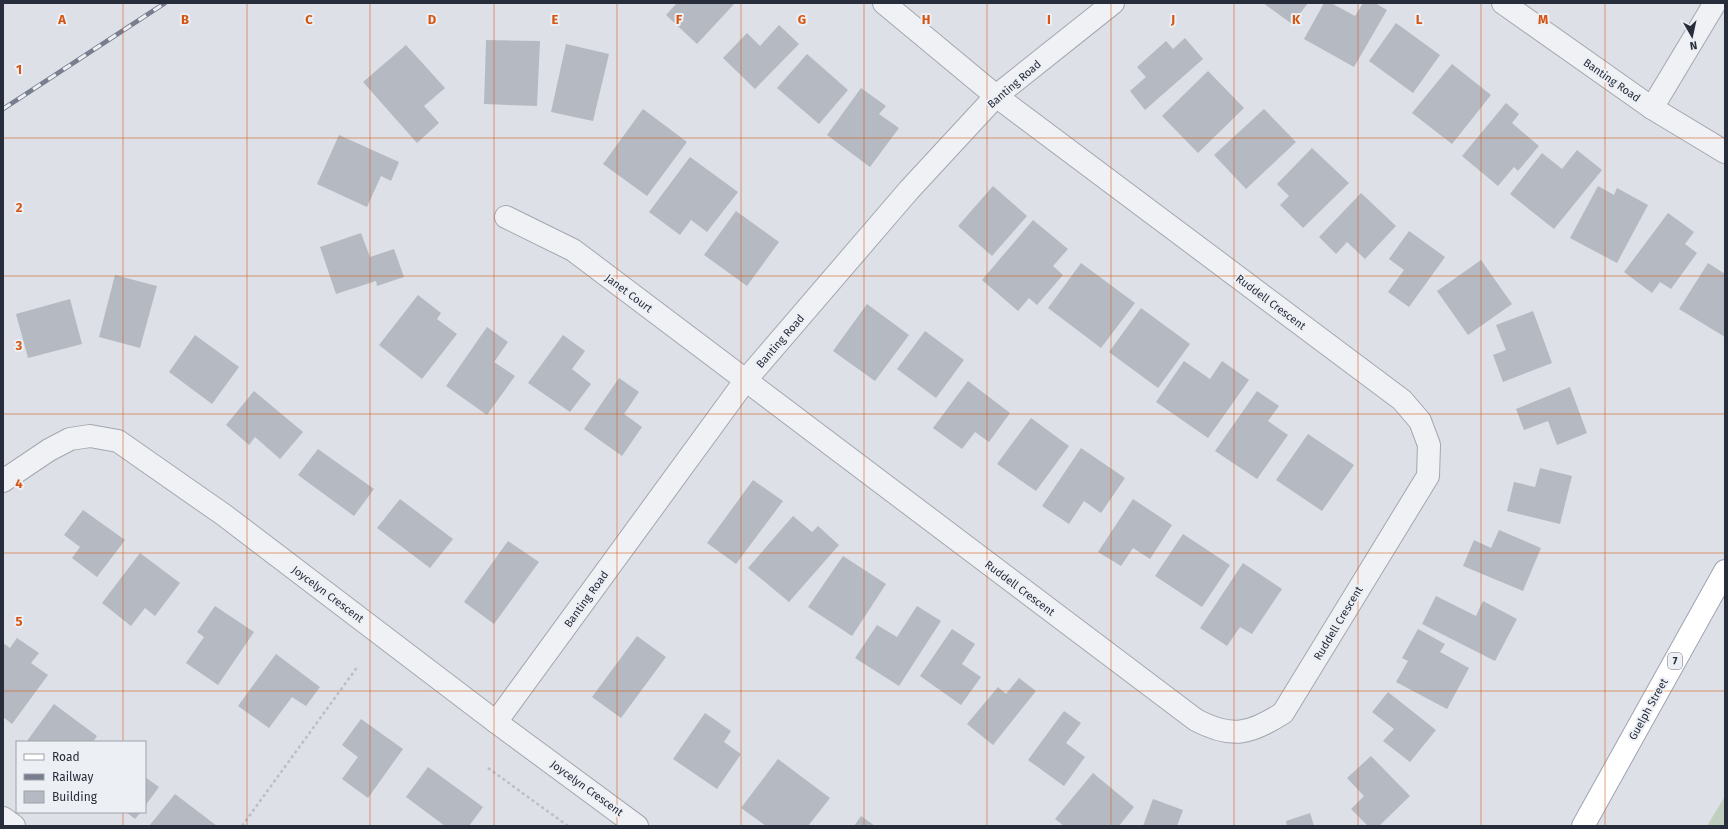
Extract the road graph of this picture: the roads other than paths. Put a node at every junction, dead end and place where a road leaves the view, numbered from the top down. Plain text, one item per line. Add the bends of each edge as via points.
1 (884, 3) edge
2 (1113, 3) edge
3 (1503, 3) edge
4 (1715, 3) edge
5 (996, 96) junction
6 (1652, 108) junction
7 (1725, 152) edge
8 (506, 217) dead end
9 (745, 381) junction
10 (3, 481) edge
11 (1725, 571) edge
12 (496, 722) junction
13 (3, 818) edge
14 (14, 826) edge
15 (637, 826) edge
16 (1583, 826) edge

1 - 5 street, Ruddell Crescent
2 - 5 street, Banting Road
3 - 6 street, Banting Road
4 - 6 street
5 - 9 street, Banting Road via 909,190
5 - 9 street, Ruddell Crescent via 1402,400 1420,421 1429,445 1428,476 1283,713 1260,728 1235,732 1214,730 1196,720
6 - 7 street, Banting Road
8 - 9 street, Janet Court via 573,250
9 - 12 street, Banting Road
10 - 12 street, Joycelyn Crescent via 70,439 90,436 118,441 224,514
11 - 16 main road, Guelph Street / 7
12 - 15 street, Joycelyn Crescent
13 - 14 street

